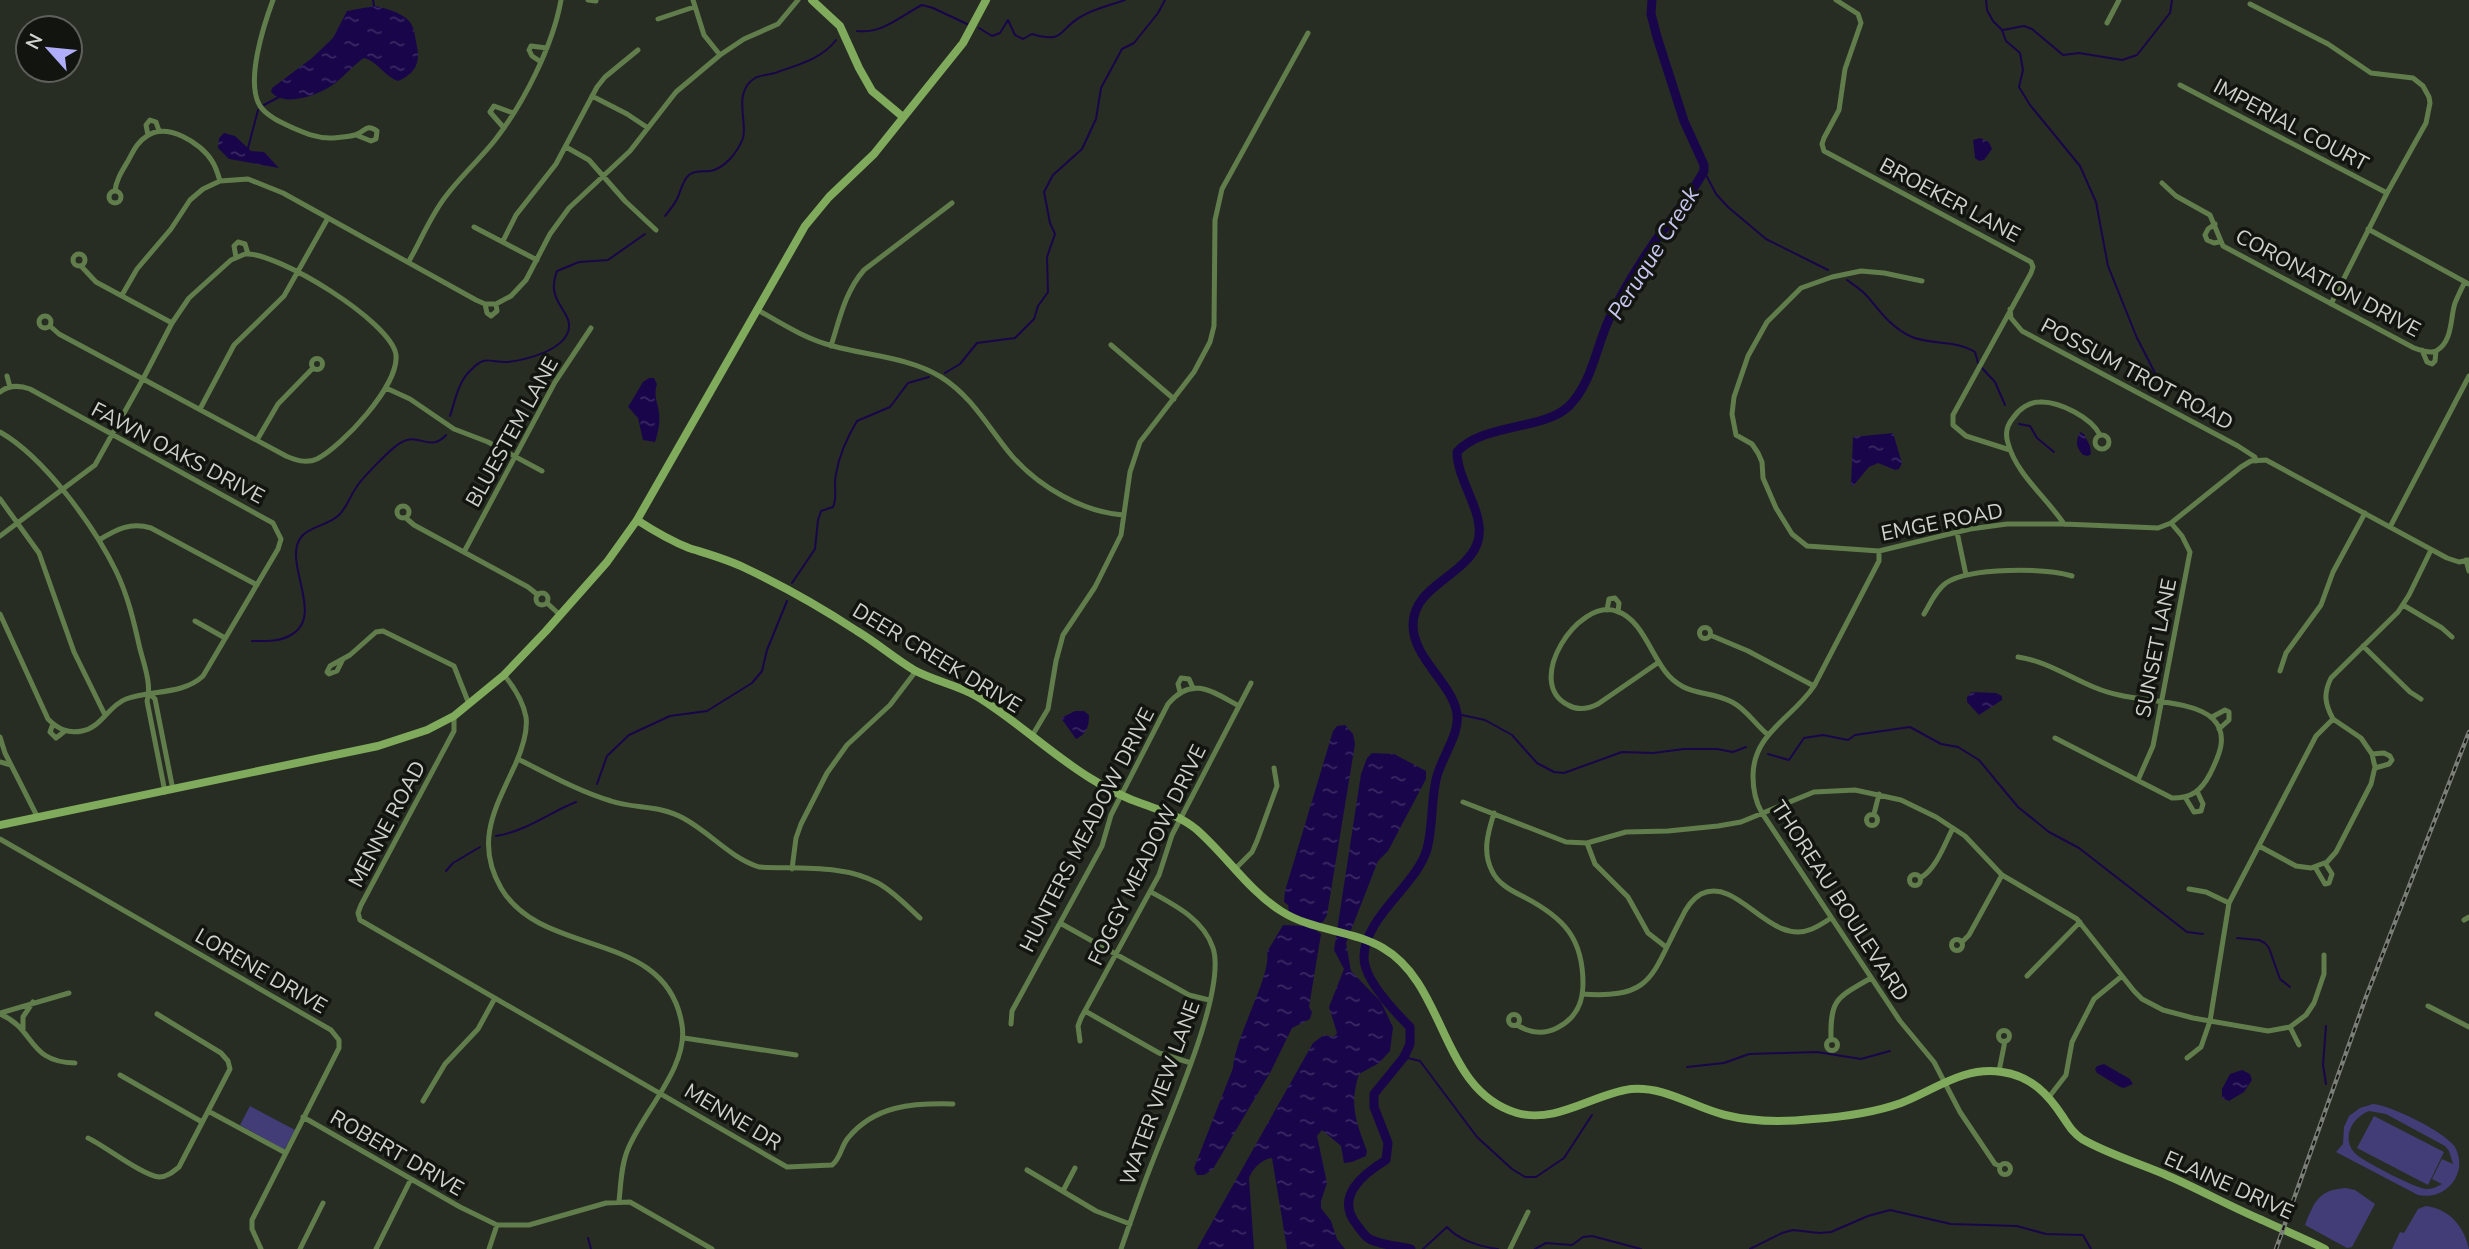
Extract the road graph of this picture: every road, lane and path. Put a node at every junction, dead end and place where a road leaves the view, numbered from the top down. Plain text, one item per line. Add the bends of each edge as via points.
1 (273, 0) edge
2 (561, 0) edge
3 (588, 0) edge
4 (798, 0) edge
5 (812, 0) edge
6 (986, 0) edge
7 (1836, 0) edge
8 (2119, 0) edge
9 (596, 1) edge
10 (693, 4) edge
11 (2250, 4) dead end
12 (658, 19) dead end
13 (2107, 23) dead end
14 (1308, 33) dead end
15 (547, 48) junction
16 (638, 50) dead end
17 (720, 55) junction
18 (541, 62) junction
19 (2180, 85) dead end
20 (592, 96) junction
21 (513, 113) junction
22 (903, 117) junction
23 (504, 128) junction
24 (648, 128) junction
25 (159, 131) junction
26 (148, 135) junction
27 (356, 135) dead end
28 (566, 147) junction
29 (603, 175) junction
30 (220, 181) junction
31 (2162, 183) dead end
32 (115, 191) dead end
33 (2387, 193) junction
34 (952, 202) dead end
35 (328, 218) junction
36 (2215, 224) junction
37 (474, 227) dead end
38 (2368, 229) junction
39 (656, 230) dead end
40 (503, 242) junction
41 (2220, 242) junction
42 (248, 254) junction
43 (236, 257) junction
44 (537, 260) junction
45 (409, 261) junction
46 (81, 266) dead end
47 (298, 273) junction
48 (1922, 281) dead end
49 (2467, 283) edge
50 (122, 295) junction
51 (485, 304) junction
52 (496, 304) junction
53 (2332, 304) junction
54 (756, 309) junction
55 (2010, 309) junction
56 (172, 323) junction
57 (50, 326) dead end
58 (591, 328) dead end
59 (1111, 345) dead end
60 (831, 346) junction
61 (2422, 350) junction
62 (2436, 351) junction
63 (313, 368) dead end
64 (7, 376) dead end
65 (2469, 376) edge
66 (143, 379) junction
67 (10, 387) junction
68 (386, 388) junction
69 (0, 393) edge
70 (1174, 398) junction
71 (200, 409) junction
72 (0, 432) edge
73 (2100, 435) dead end
74 (112, 436) junction
75 (257, 440) junction
76 (2010, 450) junction
77 (515, 457) junction
78 (2256, 461) junction
79 (542, 471) dead end
80 (61, 490) junction
81 (0, 499) edge
82 (2365, 513) junction
83 (1123, 515) junction
84 (406, 518) dead end
85 (637, 520) junction
86 (19, 522) junction
87 (2171, 523) junction
88 (2064, 524) junction
89 (2390, 527) junction
90 (1957, 532) junction
91 (0, 536) edge
92 (99, 540) junction
93 (2431, 550) junction
94 (1879, 551) junction
95 (464, 552) junction
96 (2467, 560) edge
97 (2469, 570) edge
98 (1966, 575) junction
99 (2072, 576) dead end
100 (257, 584) junction
101 (2403, 605) junction
102 (1607, 610) junction
103 (1618, 612) junction
104 (0, 614) edge
105 (1924, 614) dead end
106 (560, 615) junction
107 (195, 621) dead end
108 (1710, 635) dead end
109 (2452, 637) dead end
110 (225, 638) junction
111 (2363, 646) junction
112 (2018, 657) dead end
113 (342, 661) dead end
114 (1659, 662) junction
115 (916, 671) junction
116 (2280, 671) dead end
117 (504, 675) junction
118 (1251, 683) dead end
119 (1814, 686) junction
120 (1193, 688) junction
121 (1180, 692) junction
122 (149, 693) junction
123 (2421, 699) dead end
124 (2162, 702) junction
125 (469, 704) junction
126 (1240, 706) junction
127 (105, 715) junction
128 (454, 716) junction
129 (2212, 717) junction
130 (2333, 719) junction
131 (2219, 729) junction
132 (1767, 734) junction
133 (1032, 736) junction
134 (0, 737) edge
135 (2055, 738) dead end
136 (2372, 754) junction
137 (518, 759) junction
138 (0, 762) edge
139 (11, 765) junction
140 (1274, 768) dead end
141 (2375, 768) junction
142 (2138, 780) junction
143 (169, 791) junction
144 (2197, 791) junction
145 (1121, 794) junction
146 (1879, 794) junction
147 (2185, 797) junction
148 (1463, 802) dead end
149 (1494, 813) junction
150 (1762, 813) junction
151 (1874, 814) dead end
152 (38, 818) junction
153 (1181, 818) junction
154 (0, 825) edge
155 (1953, 828) junction
156 (0, 839) edge
157 (1587, 843) junction
158 (2259, 846) junction
159 (2325, 863) junction
160 (2315, 867) junction
161 (792, 869) junction
162 (1234, 869) junction
163 (2002, 875) junction
164 (1920, 878) dead end
165 (2189, 889) dead end
166 (1151, 892) junction
167 (1268, 902) joint
168 (2229, 904) junction
169 (920, 918) dead end
170 (1831, 918) junction
171 (2080, 922) junction
172 (1060, 923) junction
173 (1962, 942) dead end
174 (1666, 947) junction
175 (1117, 955) junction
176 (2324, 955) dead end
177 (2027, 976) dead end
178 (2122, 976) junction
179 (1871, 978) junction
180 (69, 993) dead end
181 (1583, 993) junction
182 (495, 998) junction
183 (1209, 1000) junction
184 (34, 1002) junction
185 (2428, 1006) dead end
186 (1085, 1012) junction
187 (0, 1013) edge
188 (157, 1014) dead end
189 (2210, 1021) junction
190 (1011, 1024) dead end
191 (1517, 1025) dead end
192 (2290, 1027) junction
193 (2469, 1027) edge
194 (23, 1031) junction
195 (684, 1038) junction
196 (1831, 1040) dead end
197 (1080, 1041) dead end
198 (2004, 1041) dead end
199 (2299, 1045) dead end
200 (796, 1055) dead end
201 (2187, 1058) dead end
202 (75, 1063) dead end
203 (1191, 1063) junction
204 (1999, 1071) junction
205 (120, 1075) dead end
206 (1945, 1082) junction
207 (660, 1091) junction
208 (2049, 1097) junction
209 (423, 1101) dead end
210 (953, 1104) dead end
211 (208, 1111) junction
212 (303, 1117) junction
213 (202, 1122) junction
214 (88, 1138) dead end
215 (284, 1153) junction
216 (2000, 1167) dead end
217 (1075, 1168) dead end
218 (1027, 1170) dead end
219 (411, 1179) junction
220 (1063, 1191) junction
221 (619, 1201) junction
222 (323, 1203) dead end
223 (1528, 1212) dead end
224 (1130, 1224) junction
225 (497, 1225) junction
226 (261, 1249) edge
227 (300, 1249) edge
228 (376, 1249) edge
229 (489, 1249) edge
230 (712, 1249) edge
231 (1121, 1249) edge
232 (1510, 1249) edge
233 (2325, 1249) edge

1 - 27 street via 259,41 255,91 260,105 280,122 316,137
2 - 15 street
3 - 9 street
4 - 17 street via 778,24
5 - 22 street via 840,26 872,91
6 - 22 street via 962,43
7 - 55 street, BROEKER LANE via 1858,14 1861,23 1845,69 1839,110 1822,148 2031,262 2031,273
8 - 13 street
10 - 12 street
10 - 17 street via 704,35
11 - 33 street via 2371,72 2407,76 2423,86 2430,103 2426,122
14 - 70 street via 1222,189 1215,220 1214,326 1194,372
15 - 18 street
15 - 18 street via 536,45 529,50
16 - 20 street via 605,76
17 - 24 street via 676,92
18 - 21 street
19 - 33 street, IMPERIAL COURT
20 - 24 street
20 - 28 street
21 - 23 street
21 - 23 street via 491,108 492,117
22 - 54 street via 811,218
23 - 45 street via 444,198
24 - 29 street
25 - 26 street
25 - 26 street via 150,120
25 - 30 street via 201,148 212,160
26 - 32 street via 134,149
28 - 29 street via 589,160
28 - 40 street via 516,215
29 - 39 street
29 - 44 street via 569,208
30 - 35 street via 257,181
30 - 50 street via 190,200 172,229 136,269
31 - 36 street, CORONATION DRIVE via 2206,211
33 - 38 street
34 - 60 street via 855,280
35 - 45 street
35 - 47 street
36 - 41 street, CORONATION DRIVE
36 - 41 street, CORONATION DRIVE via 2205,235 2207,240
37 - 40 street
38 - 49 street
38 - 53 street
40 - 44 street
41 - 53 street, CORONATION DRIVE
42 - 43 street
42 - 43 street via 245,244 238,242
42 - 47 street via 263,255
43 - 56 street via 189,298
44 - 52 street via 511,296
45 - 51 street
46 - 50 street via 96,282
47 - 68 street via 348,302 390,342 396,357
47 - 71 street via 275,306 234,345
48 - 94 street, EMGE ROAD via 1861,271 1801,288 1762,331 1734,397 1736,435 1758,453 1767,490 1792,534 1807,545
49 - 62 street, CORONATION DRIVE via 2454,306 2445,342
50 - 56 street
51 - 52 street
51 - 52 street via 491,316 497,312
53 - 61 street, CORONATION DRIVE
54 - 60 street
54 - 85 street
55 - 76 street, BROEKER LANE via 1952,415 1953,425 1966,436
55 - 78 street, POSSUM TROT ROAD via 2022,331 2238,446
56 - 66 street
57 - 66 street
58 - 77 street, BLUESTEM LANE via 555,382
59 - 70 street
60 - 83 street via 899,359 940,377 961,391 1027,471 1088,508
61 - 62 street, CORONATION DRIVE
61 - 62 street, CORONATION DRIVE via 2432,364
63 - 75 street via 278,404
64 - 67 street
65 - 89 street
66 - 71 street
66 - 74 street
67 - 69 street
67 - 74 street, FAWN OAKS DRIVE via 30,389
68 - 75 street via 366,415 316,459 296,461
68 - 77 street via 454,429
70 - 83 street via 1137,450
71 - 75 street
72 - 80 street via 31,454
73 - 76 street via 2094,425 2061,407 2033,403 2018,411 2008,426
74 - 80 street via 96,465
74 - 100 street, FAWN OAKS DRIVE via 273,523 281,539
76 - 88 street
77 - 79 street
77 - 95 street, BLUESTEM LANE
78 - 82 street via 2266,460
78 - 87 street via 2241,467
80 - 86 street
80 - 92 street
81 - 86 street
82 - 89 street
82 - 116 street via 2321,605 2286,653
83 - 133 street via 1121,535 1111,556 1063,635 1048,709
84 - 95 street
85 - 106 street
85 - 115 street, DEER CREEK DRIVE via 678,543 746,568 856,629
86 - 91 street
86 - 127 street via 39,553 74,652
87 - 88 street, EMGE ROAD via 2158,528
87 - 124 street, SUNSET LANE via 2190,552
88 - 90 street, EMGE ROAD via 2007,524
89 - 93 street
90 - 94 street, EMGE ROAD
90 - 98 street
92 - 100 street via 138,524
92 - 122 street via 117,572 132,615
93 - 96 street via 2459,562
93 - 101 street
94 - 119 street, THOREAU BOULEVARD via 1879,561
95 - 106 street via 538,595 547,595 547,603
96 - 97 street
98 - 99 street via 2051,571
98 - 105 street via 1939,589
100 - 110 street, FAWN OAKS DRIVE
101 - 109 street
101 - 111 street
102 - 103 street
102 - 103 street via 1609,599 1615,598
102 - 114 street via 1580,622 1561,647 1550,669 1552,689 1560,700 1577,709 1592,707
103 - 114 street via 1632,621
104 - 127 street via 41,708 55,727 84,731
106 - 117 street
107 - 110 street
108 - 119 street
110 - 122 street, FAWN OAKS DRIVE via 203,676 192,685
111 - 123 street
111 - 130 street via 2330,678 2325,703
112 - 124 street via 2098,690
113 - 125 street via 383,631 454,666
114 - 132 street via 1678,684 1729,701
115 - 133 street, DEER CREEK DRIVE via 978,698
115 - 161 street via 827,773 801,824
117 - 125 street
117 - 137 street via 526,718
118 - 126 street, FOGGY MEADOW DRIVE
119 - 132 street, THOREAU BOULEVARD
120 - 121 street, HUNTERS MEADOW DRIVE
120 - 121 street, HUNTERS MEADOW DRIVE via 1189,678 1181,678
120 - 126 street via 1204,688
121 - 145 street, HUNTERS MEADOW DRIVE via 1168,704
122 - 127 street via 117,703
122 - 143 street via 155,699
124 - 129 street
124 - 142 street, SUNSET LANE via 2153,746
125 - 128 street
126 - 153 street, FOGGY MEADOW DRIVE
128 - 143 street via 378,746
128 - 182 street, MENNE ROAD via 454,731 358,913 360,920
129 - 131 street
129 - 131 street via 2229,712 2229,720
130 - 136 street via 2361,738
130 - 158 street via 2316,736
131 - 144 street via 2220,750
132 - 150 street, THOREAU BOULEVARD via 1753,773 1755,800
133 - 145 street, DEER CREEK DRIVE
134 - 139 street
135 - 142 street
136 - 141 street
136 - 141 street via 2385,753 2392,760
137 - 161 street via 601,798 666,810 749,864
137 - 195 street via 489,828 491,866 503,891 528,916 652,970 671,989
138 - 139 street
139 - 152 street
140 - 162 street via 1277,786 1257,841
141 - 159 street via 2336,852
142 - 147 street via 2172,798
143 - 152 street
144 - 147 street
144 - 147 street via 2203,807 2198,812
145 - 153 street, DEER CREEK DRIVE
145 - 172 street, HUNTERS MEADOW DRIVE via 1102,846
146 - 150 street via 1825,790
146 - 151 street
146 - 155 street via 1919,808
148 - 149 street
149 - 157 street via 1566,842
149 - 181 street via 1486,845 1491,870 1506,887 1570,931 1580,955
150 - 157 street via 1718,826 1626,832
150 - 170 street, THOREAU BOULEVARD
152 - 154 street
153 - 162 street, DEER CREEK DRIVE
153 - 166 street, FOGGY MEADOW DRIVE
155 - 163 street
155 - 164 street
156 - 212 street, LORENE DRIVE via 337,1035 339,1048
157 - 174 street via 1595,864 1628,897 1648,933
158 - 160 street via 2296,866
158 - 168 street
159 - 160 street
159 - 160 street via 2332,874 2329,883 2325,884
161 - 169 street via 866,877
162 - 167 street, DEER CREEK DRIVE
163 - 171 street
163 - 173 street
165 - 168 street
166 - 175 street, FOGGY MEADOW DRIVE
166 - 183 street, WATER VIEW LANE via 1186,913 1207,935 1216,965
167 - 206 street, ELAINE DRIVE via 1289,916 1390,952 1407,967 1478,1087 1498,1104 1526,1115 1562,1111 1636,1088 1657,1090 1737,1118 1816,1119 1890,1107
168 - 189 street
170 - 174 street via 1812,929 1790,931 1734,898 1707,893 1683,914
170 - 179 street, THOREAU BOULEVARD
171 - 177 street
171 - 178 street
172 - 175 street
172 - 190 street, HUNTERS MEADOW DRIVE via 1012,1011
174 - 181 street via 1652,974 1635,990 1613,995
175 - 183 street via 1189,995
175 - 186 street, FOGGY MEADOW DRIVE
176 - 192 street via 2324,974 2314,1003
178 - 189 street via 2142,999 2156,1007
178 - 208 street via 2094,999 2073,1042 2066,1075
179 - 196 street via 1836,1002 1830,1015
179 - 206 street, THOREAU BOULEVARD
180 - 184 street
181 - 191 street via 1572,1018 1552,1031 1539,1033
182 - 207 street, MENNE DR
182 - 209 street
183 - 203 street, WATER VIEW LANE
184 - 187 street
184 - 194 street via 23,1017
185 - 193 street
186 - 197 street, FOGGY MEADOW DRIVE via 1078,1026
186 - 203 street via 1157,1052
187 - 194 street
188 - 211 street via 228,1061 230,1069
189 - 192 street via 2268,1031
189 - 201 street via 2201,1047
192 - 199 street
194 - 202 street via 45,1057
195 - 200 street
195 - 207 street
198 - 204 street
203 - 224 street, WATER VIEW LANE
204 - 206 street, ELAINE DRIVE via 1978,1071
204 - 208 street, ELAINE DRIVE via 2036,1084
205 - 213 street
206 - 216 street, THOREAU BOULEVARD via 1960,1112
207 - 210 street, MENNE DR via 794,1168 832,1165 846,1141 874,1114 929,1103
207 - 221 street via 626,1151
208 - 233 street, ELAINE DRIVE via 2073,1133
211 - 213 street
211 - 215 street
212 - 215 street, LORENE DRIVE
212 - 219 street, ROBERT DRIVE
213 - 214 street via 179,1167 166,1176 146,1172
215 - 226 street, LORENE DRIVE via 253,1220
217 - 220 street
218 - 220 street
219 - 225 street, ROBERT DRIVE
219 - 228 street
220 - 224 street
221 - 225 street via 529,1225
221 - 230 street via 642,1207
222 - 227 street
223 - 232 street
224 - 231 street, WATER VIEW LANE
225 - 229 street

